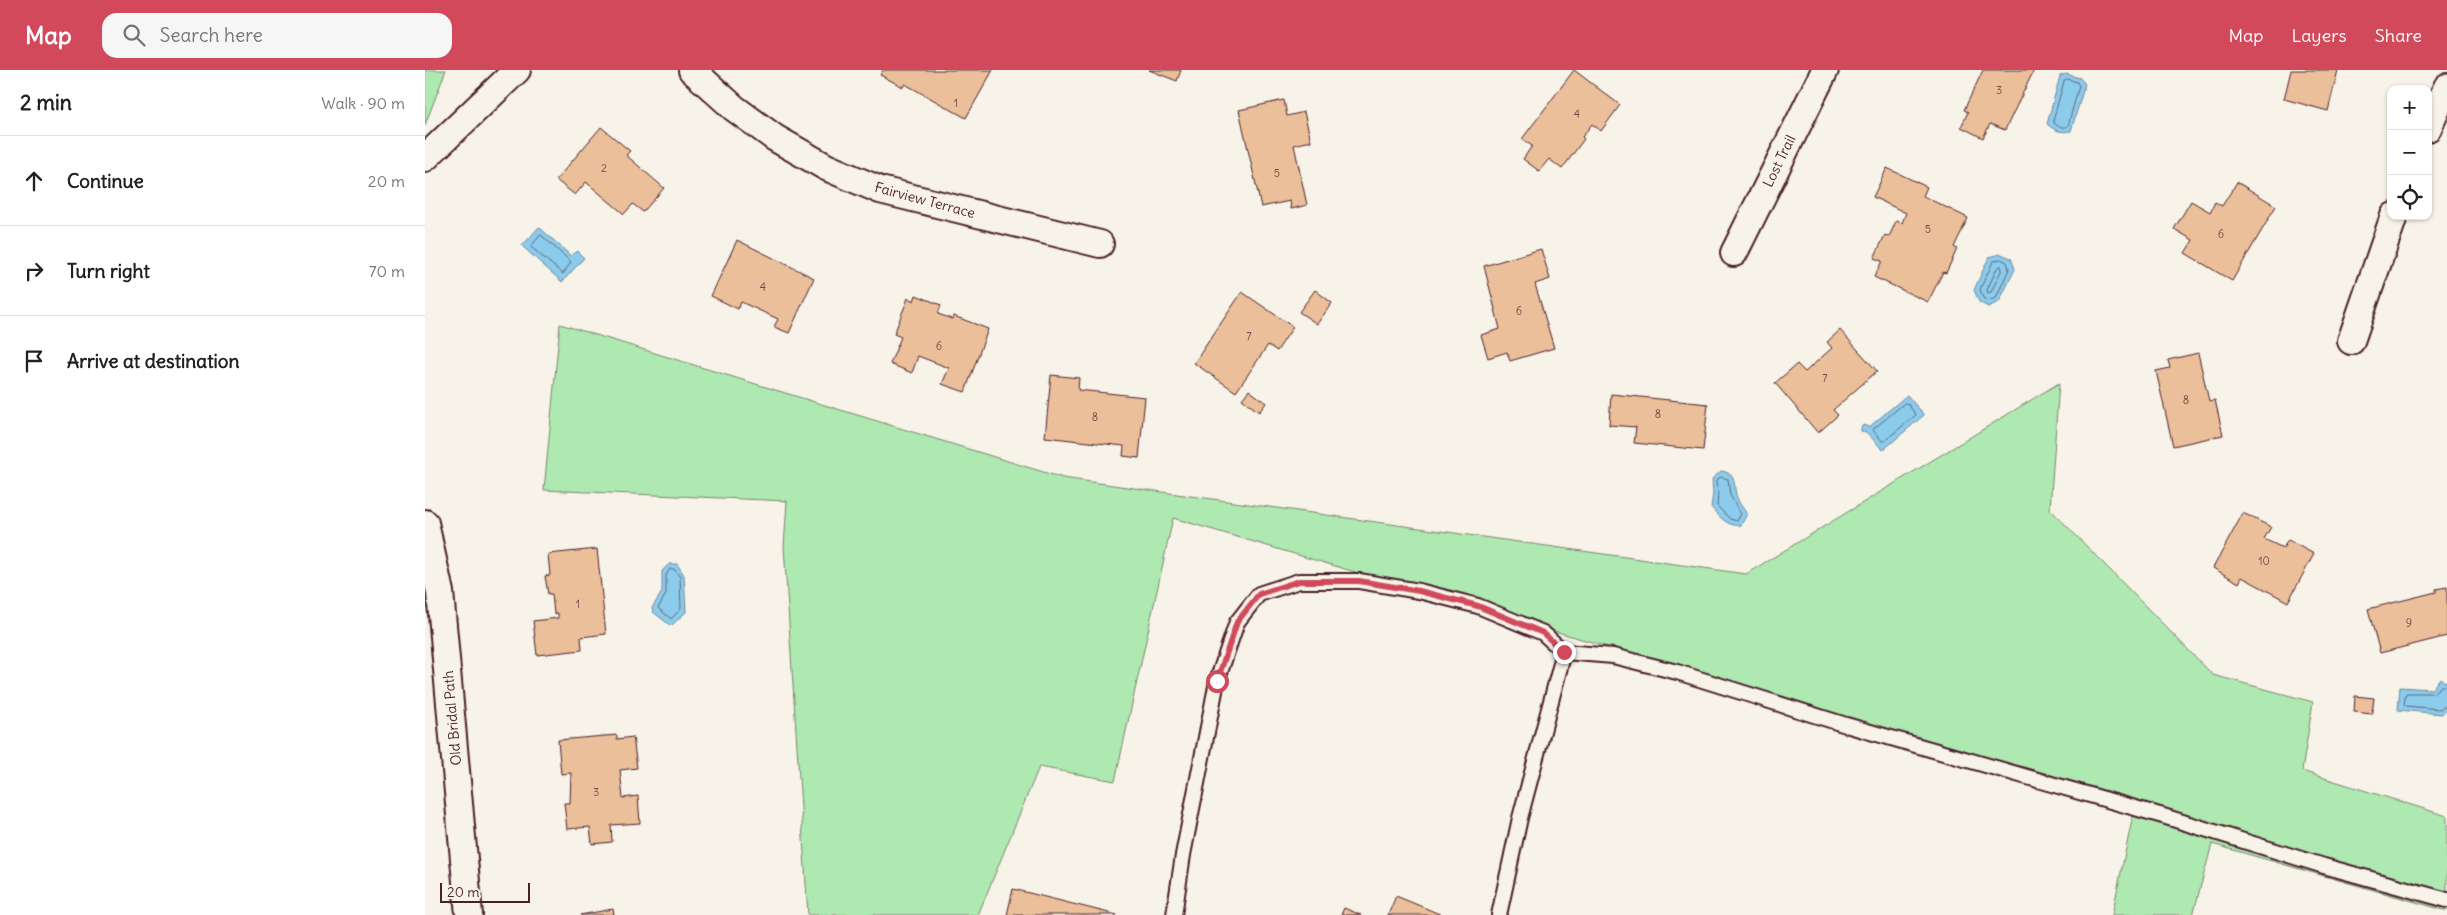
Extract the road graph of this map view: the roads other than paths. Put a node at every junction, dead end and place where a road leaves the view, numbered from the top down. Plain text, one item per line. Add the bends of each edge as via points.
1 (517, 70) edge
2 (692, 70) edge
3 (1825, 70) edge
4 (2447, 86) edge
5 (2432, 119) edge
6 (425, 158) edge
7 (2393, 220) edge
8 (1099, 244) dead end
9 (1734, 253) dead end
10 (2351, 341) dead end
11 (425, 523) edge
12 (1564, 652) junction
13 (2447, 900) edge
14 (469, 915) edge
15 (1175, 915) edge
16 (1499, 915) edge

1 - 6 street
2 - 8 street, Fairview Terrace via 734,108 775,138 826,167 880,190
3 - 9 street, Lost Trail
4 - 5 street
7 - 10 street
11 - 14 street, Old Bridal Path via 440,592
12 - 13 lane via 1613,656 1677,672 1884,737
12 - 15 lane via 1543,633 1486,609 1419,591 1359,581 1299,581 1259,594 1237,622 1217,681 1183,855
12 - 16 lane via 1520,818

